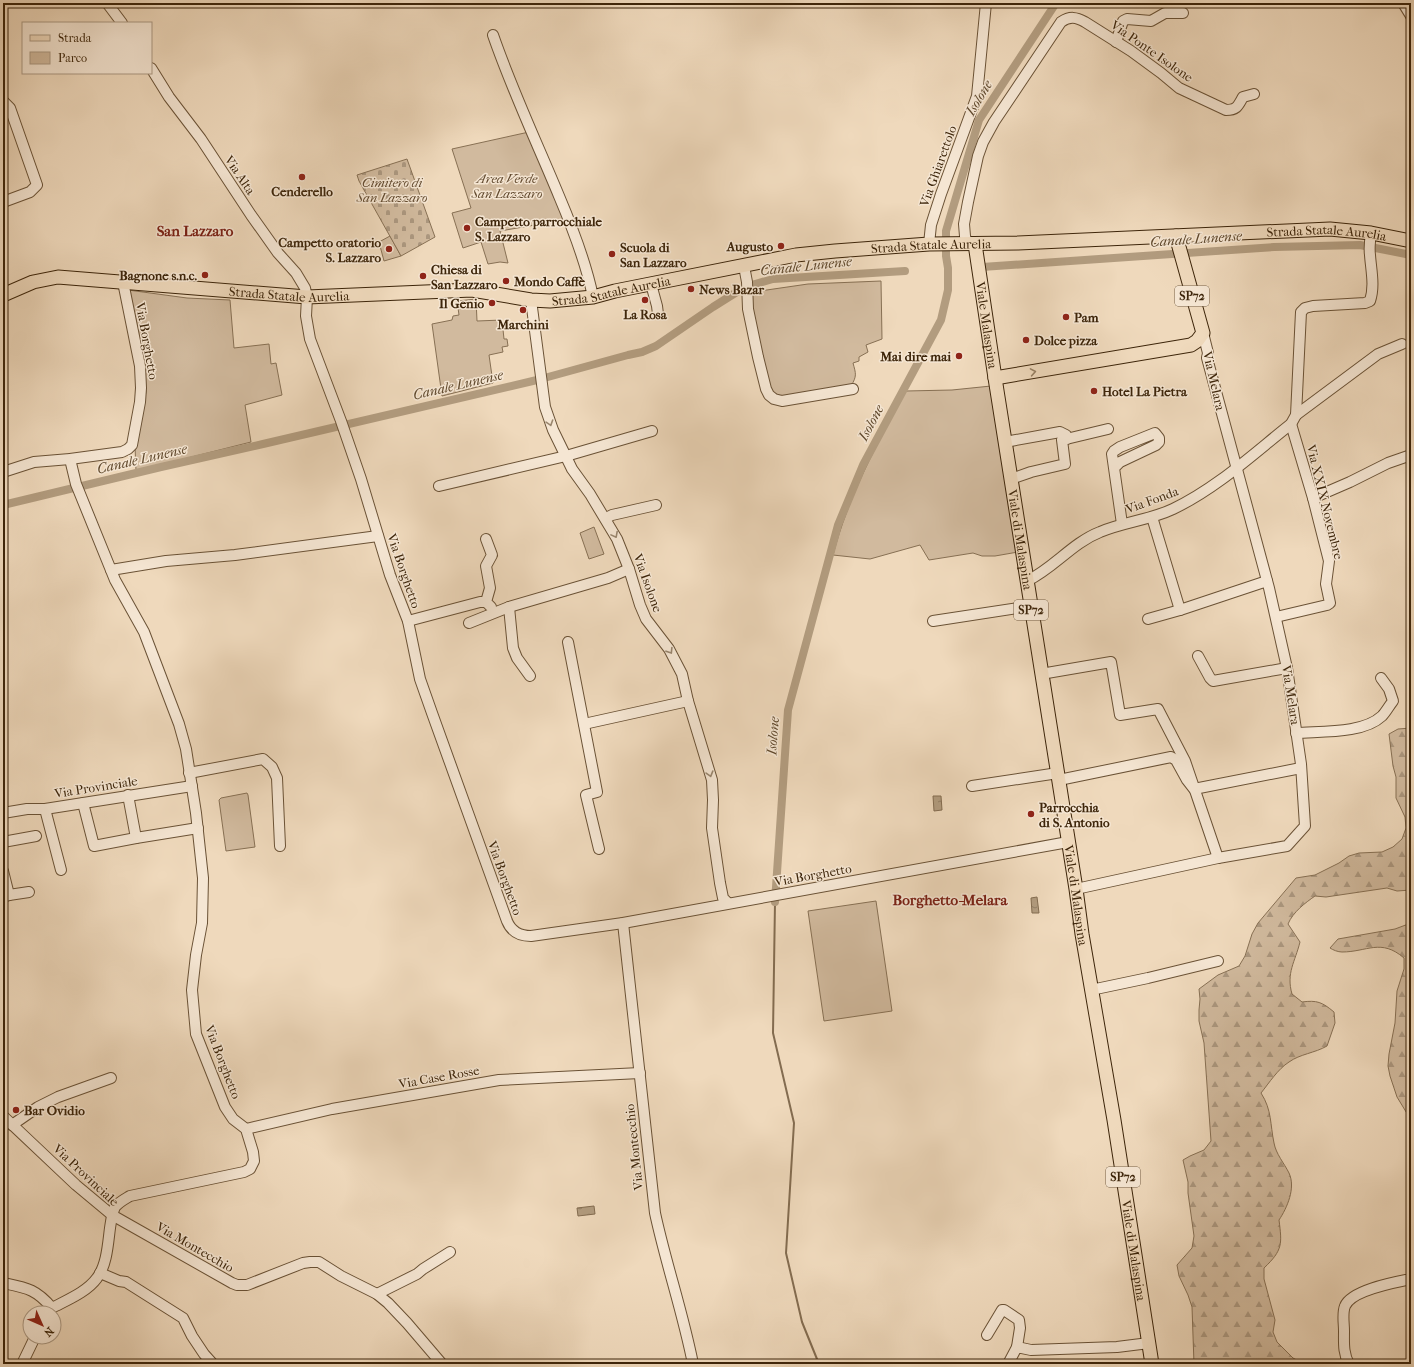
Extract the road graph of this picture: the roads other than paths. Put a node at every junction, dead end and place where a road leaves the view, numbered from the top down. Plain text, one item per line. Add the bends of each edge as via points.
1 (108, 3) edge
2 (986, 3) edge
3 (1402, 3) edge
4 (1183, 13) dead end
5 (1411, 16) edge
6 (121, 22) edge
7 (493, 35) dead end
8 (1116, 42) junction
9 (152, 70) edge
10 (1254, 94) dead end
11 (3, 101) edge
12 (3, 202) edge
13 (1370, 237) junction
14 (1411, 241) edge
15 (968, 244) junction
16 (932, 245) junction
17 (1179, 247) junction
18 (744, 266) junction
19 (123, 282) junction
20 (651, 284) junction
21 (3, 295) edge
22 (307, 297) junction
23 (593, 298) junction
24 (531, 300) junction
25 (658, 314) dead end
26 (1203, 333) junction
27 (1402, 344) dead end
28 (1191, 345) junction
29 (1207, 358) junction
30 (995, 378) junction
31 (853, 389) dead end
32 (1294, 419) junction
33 (1108, 429) dead end
34 (652, 431) dead end
35 (1067, 439) junction
36 (1005, 442) junction
37 (1411, 455) edge
38 (566, 456) junction
39 (70, 459) junction
40 (1114, 468) junction
41 (1236, 468) junction
42 (3, 472) edge
43 (1011, 479) junction
44 (439, 486) dead end
45 (1313, 498) junction
46 (656, 505) dead end
47 (1152, 517) junction
48 (606, 518) junction
49 (1122, 524) junction
50 (378, 536) junction
51 (486, 539) dead end
52 (629, 569) junction
53 (110, 570) junction
54 (1027, 581) junction
55 (1268, 581) junction
56 (486, 602) junction
57 (1031, 606) junction
58 (509, 607) junction
59 (1180, 610) junction
60 (494, 612) junction
61 (1276, 617) junction
62 (1148, 619) dead end
63 (408, 621) junction
64 (934, 621) dead end
65 (469, 623) dead end
66 (568, 642) dead end
67 (1198, 656) dead end
68 (1287, 668) junction
69 (1041, 674) junction
70 (530, 676) dead end
71 (1381, 678) dead end
72 (688, 700) junction
73 (584, 724) junction
74 (1296, 733) junction
75 (1301, 768) junction
76 (189, 773) junction
77 (1058, 776) junction
78 (192, 786) junction
79 (972, 786) dead end
80 (1194, 789) junction
81 (128, 795) junction
82 (83, 803) junction
83 (45, 809) junction
84 (3, 813) edge
85 (198, 828) junction
86 (36, 836) dead end
87 (136, 838) junction
88 (3, 842) edge
89 (1068, 842) junction
90 (280, 846) dead end
91 (599, 849) dead end
92 (1218, 858) junction
93 (61, 870) dead end
94 (3, 871) edge
95 (1076, 889) junction
96 (29, 892) dead end
97 (6, 896) edge
98 (728, 903) junction
99 (623, 923) junction
100 (1218, 961) dead end
101 (1092, 990) junction
102 (640, 1073) junction
103 (111, 1078) dead end
104 (3, 1116) edge
105 (12, 1124) junction
106 (246, 1129) junction
107 (112, 1215) junction
108 (450, 1252) dead end
109 (100, 1273) junction
110 (1411, 1280) edge
111 (3, 1283) edge
112 (377, 1294) junction
113 (46, 1305) edge
114 (59, 1305) edge
115 (987, 1335) dead end
116 (1149, 1344) junction
117 (31, 1345) edge
118 (1017, 1347) junction
119 (22, 1364) edge
120 (213, 1364) edge
121 (442, 1364) edge
122 (693, 1364) edge
123 (1008, 1364) edge
124 (1152, 1364) edge
125 (1349, 1364) edge

1 - 6 street
2 - 16 street, Via Ghiarettolo via 977,96 931,225
3 - 5 street
4 - 8 street via 1165,13 1150,21 1127,19 1123,21
7 - 23 street via 568,219 589,275
8 - 10 street, Via Ponte Isolone via 1179,88 1226,110 1233,110 1243,97
8 - 15 street, Via Ponte Isolone via 1078,18 1067,18 1061,22 983,142 966,209 964,236
9 - 22 street, Via Alta via 278,253 296,274 305,288
11 - 12 street via 10,108 37,185 30,192
13 - 14 main road, Strada Statale Aurelia
13 - 17 main road, Strada Statale Aurelia via 1330,229
13 - 32 street via 1370,301 1365,304 1313,306 1301,312
15 - 16 main road, Strada Statale Aurelia
15 - 17 main road, Strada Statale Aurelia
15 - 30 main road, Viale Malaspina / SP72 via 978,268
16 - 18 main road, Strada Statale Aurelia via 796,255
17 - 26 main road, Via Melara / SP72
18 - 20 main road, Strada Statale Aurelia
18 - 31 street via 748,287 748,309 769,395 782,401
19 - 21 main road, Strada Statale Aurelia via 58,277 33,282
19 - 22 main road, Strada Statale Aurelia
19 - 39 street, Via Borghetto via 140,366 141,388 134,442 122,452
20 - 23 main road, Strada Statale Aurelia
20 - 25 street
22 - 24 main road, Strada Statale Aurelia via 472,290
22 - 50 street, Via Borghetto via 306,316 310,339 342,424
23 - 24 main road, Strada Statale Aurelia via 568,301
24 -> 38 street, Via Isolone via 545,407
26 - 28 main road, Via Melara
26 - 29 street, Via Melara
27 - 32 street, Via Fonda via 1378,354
28 - 29 street via 1201,349
30 -> 28 main road, Via Melara
29 - 41 street, Via Melara
30 - 36 main road, Viale di Malaspina / SP72
32 - 41 street, Via Fonda
32 - 45 street, Via XXIX Novembre
33 - 35 street
34 - 38 street
35 - 36 street via 1066,435 1060,432
35 - 43 street via 1062,440 1065,464
36 - 43 main road, Viale di Malaspina / SP72
37 - 45 street
38 - 44 street
38 - 48 street, Via Isolone via 572,469
39 - 42 street via 34,462
39 - 53 street, Via Borghetto via 77,487
40 - 40 street via 1120,462 1156,445 1159,442 1157,434 1154,433 1114,451
40 - 49 street
41 - 47 street, Via Fonda via 1190,500
41 - 55 street, Via Melara
43 - 54 main road, Viale di Malaspina / SP72
45 - 61 street, Via XXIX Novembre via 1328,561 1326,584 1330,602 1328,605
46 - 48 street
47 - 49 street, Via Fonda
47 - 59 street
48 -> 52 street, Via Isolone
49 - 54 street, Via Fonda via 1088,538 1039,575
50 - 53 street
50 - 63 street, Via Borghetto
51 - 56 street via 492,555 486,566 490,588
52 - 58 street via 608,578
52 -> 72 street, Via Isolone via 646,619 675,658
53 - 76 street, Via Borghetto via 144,632 179,724
54 - 57 main road, Viale di Malaspina / SP72
55 - 59 street
55 - 61 street, Via Melara
56 - 60 street
56 - 63 street
57 - 64 street
57 - 69 main road, Viale di Malaspina / SP72
58 - 60 street
58 - 70 street via 513,648
59 - 62 street
60 - 65 street
61 - 68 street, Via Melara
63 - 99 street, Via Borghetto via 420,679 511,928 521,935 531,936
66 - 73 street
67 - 68 street via 1213,681
68 - 74 street, Via Melara
69 - 77 main road, Viale di Malaspina / SP72
69 - 80 street via 1111,662 1120,715 1158,709 1185,761
71 - 74 street via 1389,689 1393,701 1382,716 1364,727
72 - 73 street
72 -> 98 street, Via Isolone via 712,780 712,828 720,883
73 - 91 street via 597,792 586,795
74 - 75 street, Via Melara
75 - 80 street
75 - 92 street, Via Melara via 1305,826 1287,846
76 - 78 street, Via Borghetto
76 - 90 street via 263,759 272,767 276,778
77 - 79 street
77 - 80 street via 1170,757 1176,760 1186,780
77 - 89 main road, Viale di Malaspina / SP72
78 - 81 street, Via Provinciale
78 - 85 street, Via Borghetto
80 - 92 street
81 - 82 street, Via Provinciale
81 - 87 street
82 - 83 street, Via Provinciale
82 - 87 street via 94,846
83 - 84 street, Via Provinciale
83 - 93 street
85 - 87 street
85 - 106 street, Via Borghetto via 203,878 202,923 192,990 196,1034 225,1107 233,1119
86 - 88 street
89 - 95 main road, Viale di Malaspina / SP72
89 - 98 street, Via Borghetto
92 - 95 street, Via Melara
94 - 97 street
95 - 101 main road, Viale di Malaspina / SP72
96 - 97 street
98 - 99 street, Via Borghetto
99 - 102 street, Via Montecchio
100 - 101 street
101 - 116 main road, Viale di Malaspina / SP72
102 - 106 street, Via Case Rosse via 499,1080 332,1109
102 - 122 street, Via Montecchio via 655,1214
103 - 105 street via 58,1097
104 - 105 street, Via Provinciale
105 - 107 street, Via Provinciale via 76,1185
106 - 107 street via 254,1158 253,1165 247,1171 130,1196 116,1207
107 - 109 street, Via Provinciale
107 - 112 street, Via Montecchio via 237,1285 252,1284 303,1263 319,1262
108 - 112 street via 422,1268 417,1274
109 - 114 street, Via Provinciale via 89,1287
109 - 120 street via 126,1282 183,1318 192,1336
110 - 125 street via 1369,1290 1347,1302 1344,1311 1344,1355
111 - 113 street via 33,1291 42,1296
112 - 121 street, Via Montecchio via 407,1323
115 - 118 street via 1004,1310 1019,1320
116 - 118 street via 1030,1350
116 - 124 main road, Viale di Malaspina / SP72
117 - 119 street
118 - 123 street

